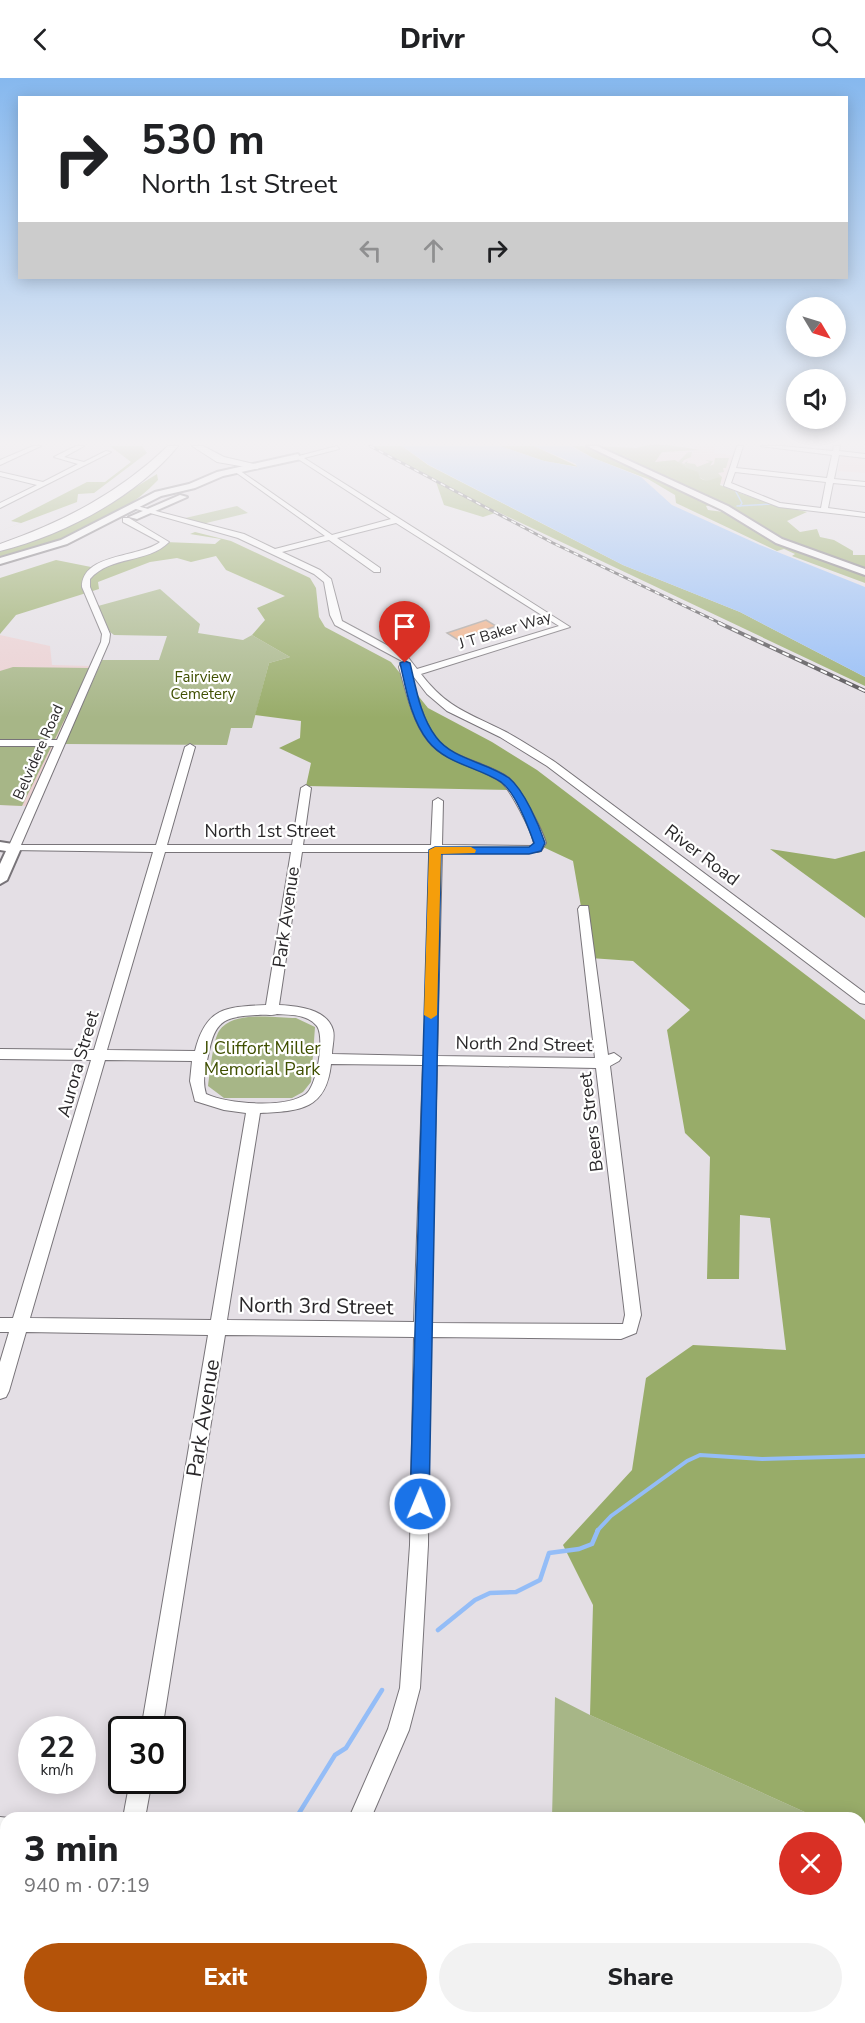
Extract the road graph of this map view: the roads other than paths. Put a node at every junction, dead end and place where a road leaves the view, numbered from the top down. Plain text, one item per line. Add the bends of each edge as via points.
1 (30, 537) edge
2 (78, 537) edge
3 (80, 537) edge
4 (153, 537) edge
5 (243, 537) edge
6 (331, 537) joint
7 (424, 537) edge
8 (772, 537) edge
9 (0, 548) edge
10 (273, 552) junction
11 (0, 561) edge
12 (377, 570) dead end
13 (0, 571) edge
14 (865, 572) edge
15 (407, 660) junction
16 (417, 672) junction
17 (0, 743) edge
18 (58, 743) junction
19 (190, 747) dead end
20 (306, 788) dead end
21 (438, 801) dead end
22 (7, 847) edge
23 (161, 848) junction
24 (296, 849) junction
25 (435, 850) junction
26 (0, 880) edge
27 (584, 909) dead end
28 (865, 1000) edge
29 (272, 1011) junction
30 (0, 1054) edge
31 (100, 1055) junction
32 (201, 1056) junction
33 (324, 1059) junction
34 (430, 1060) junction
35 (608, 1061) junction
36 (254, 1107) junction
37 (0, 1325) edge
38 (19, 1325) junction
39 (218, 1328) junction
40 (630, 1329) joint
41 (422, 1330) junction
42 (0, 1391) edge
43 (153, 1716) edge
44 (139, 1794) edge
45 (135, 1812) edge
46 (363, 1812) edge

1 - 9 highway
2 - 11 main road
3 - 13 main road
4 - 18 street, Belvidere Road via 165,542 111,561 93,571 86,583 106,637
5 - 10 street
6 - 10 street
6 - 12 street
7 - 16 street, J T Baker Way via 566,627
8 - 14 main road
10 - 15 street via 326,578 338,623
15 - 16 street, River Road
15 - 25 street, North 1st Street via 404,666 416,708 432,740 451,754 506,781 536,829 539,847 529,851
16 - 28 street, River Road via 442,703 558,769
17 - 18 street
18 - 22 street, Belvidere Road
19 - 23 street, Aurora Street
20 - 24 street, Park Avenue
21 - 25 street
22 - 23 street, North 1st Street
22 - 26 main road, Belvidere Road
23 - 24 street, North 1st Street
23 - 31 street, Aurora Street
24 - 25 street, North 1st Street
24 - 29 street, Park Avenue
25 - 34 street
27 - 35 street, Beers Street
29 - 32 street via 222,1015 208,1031
29 - 33 street via 306,1013 321,1020 327,1031
30 - 31 street
31 - 32 street
31 - 38 street, Aurora Street
32 - 36 street via 196,1082 200,1097 220,1105
33 - 34 street, North 2nd Street
33 - 36 street via 318,1089 309,1099 294,1105
34 - 35 street, North 2nd Street
34 - 41 street
35 - 40 street, Beers Street via 633,1315
36 - 39 street, Park Avenue
37 - 38 street, North 3rd Street
38 - 39 street, North 3rd Street
38 - 42 street, Aurora Street
39 - 41 street, North 3rd Street
39 - 43 street, Park Avenue
40 - 41 street, North 3rd Street
41 - 46 street via 419,1545 410,1688 398,1730
44 - 45 street

